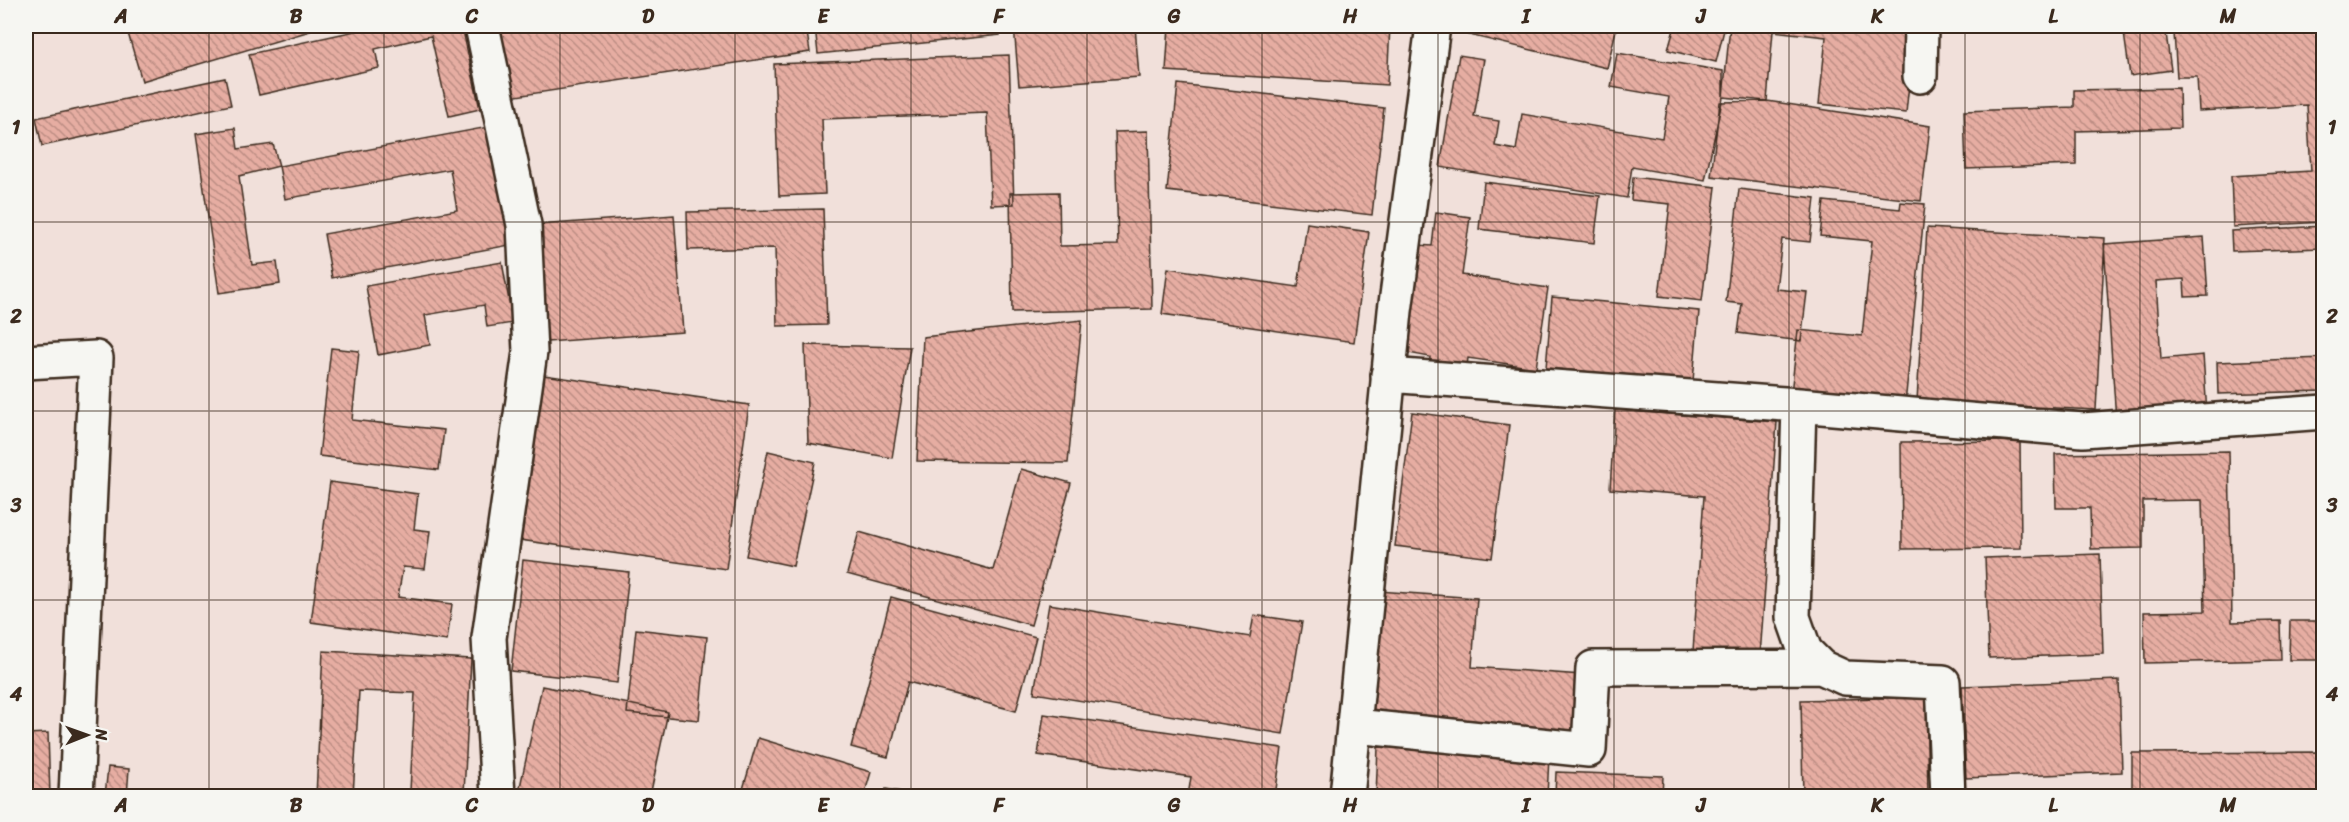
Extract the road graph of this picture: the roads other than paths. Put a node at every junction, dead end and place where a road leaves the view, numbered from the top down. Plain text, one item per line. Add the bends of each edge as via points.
1 (482, 26) edge
2 (1433, 26) edge
3 (1921, 26) edge
4 (1920, 76) dead end
5 (26, 362) edge
6 (1388, 375) junction
7 (1799, 405) junction
8 (2324, 412) edge
9 (1821, 667) junction
10 (1355, 726) junction
11 (76, 796) edge
12 (498, 796) edge
13 (1347, 796) edge
14 (1948, 796) edge

1 - 12 street via 524,225 530,352 489,638
2 - 6 street
3 - 4 street
5 - 11 street via 96,358
6 - 7 street
6 - 10 street
7 - 8 street via 2083,430
7 - 9 street via 1793,617 1804,651
9 - 10 street via 1593,668 1589,750
9 - 14 street via 1845,678 1943,681
10 - 13 street

